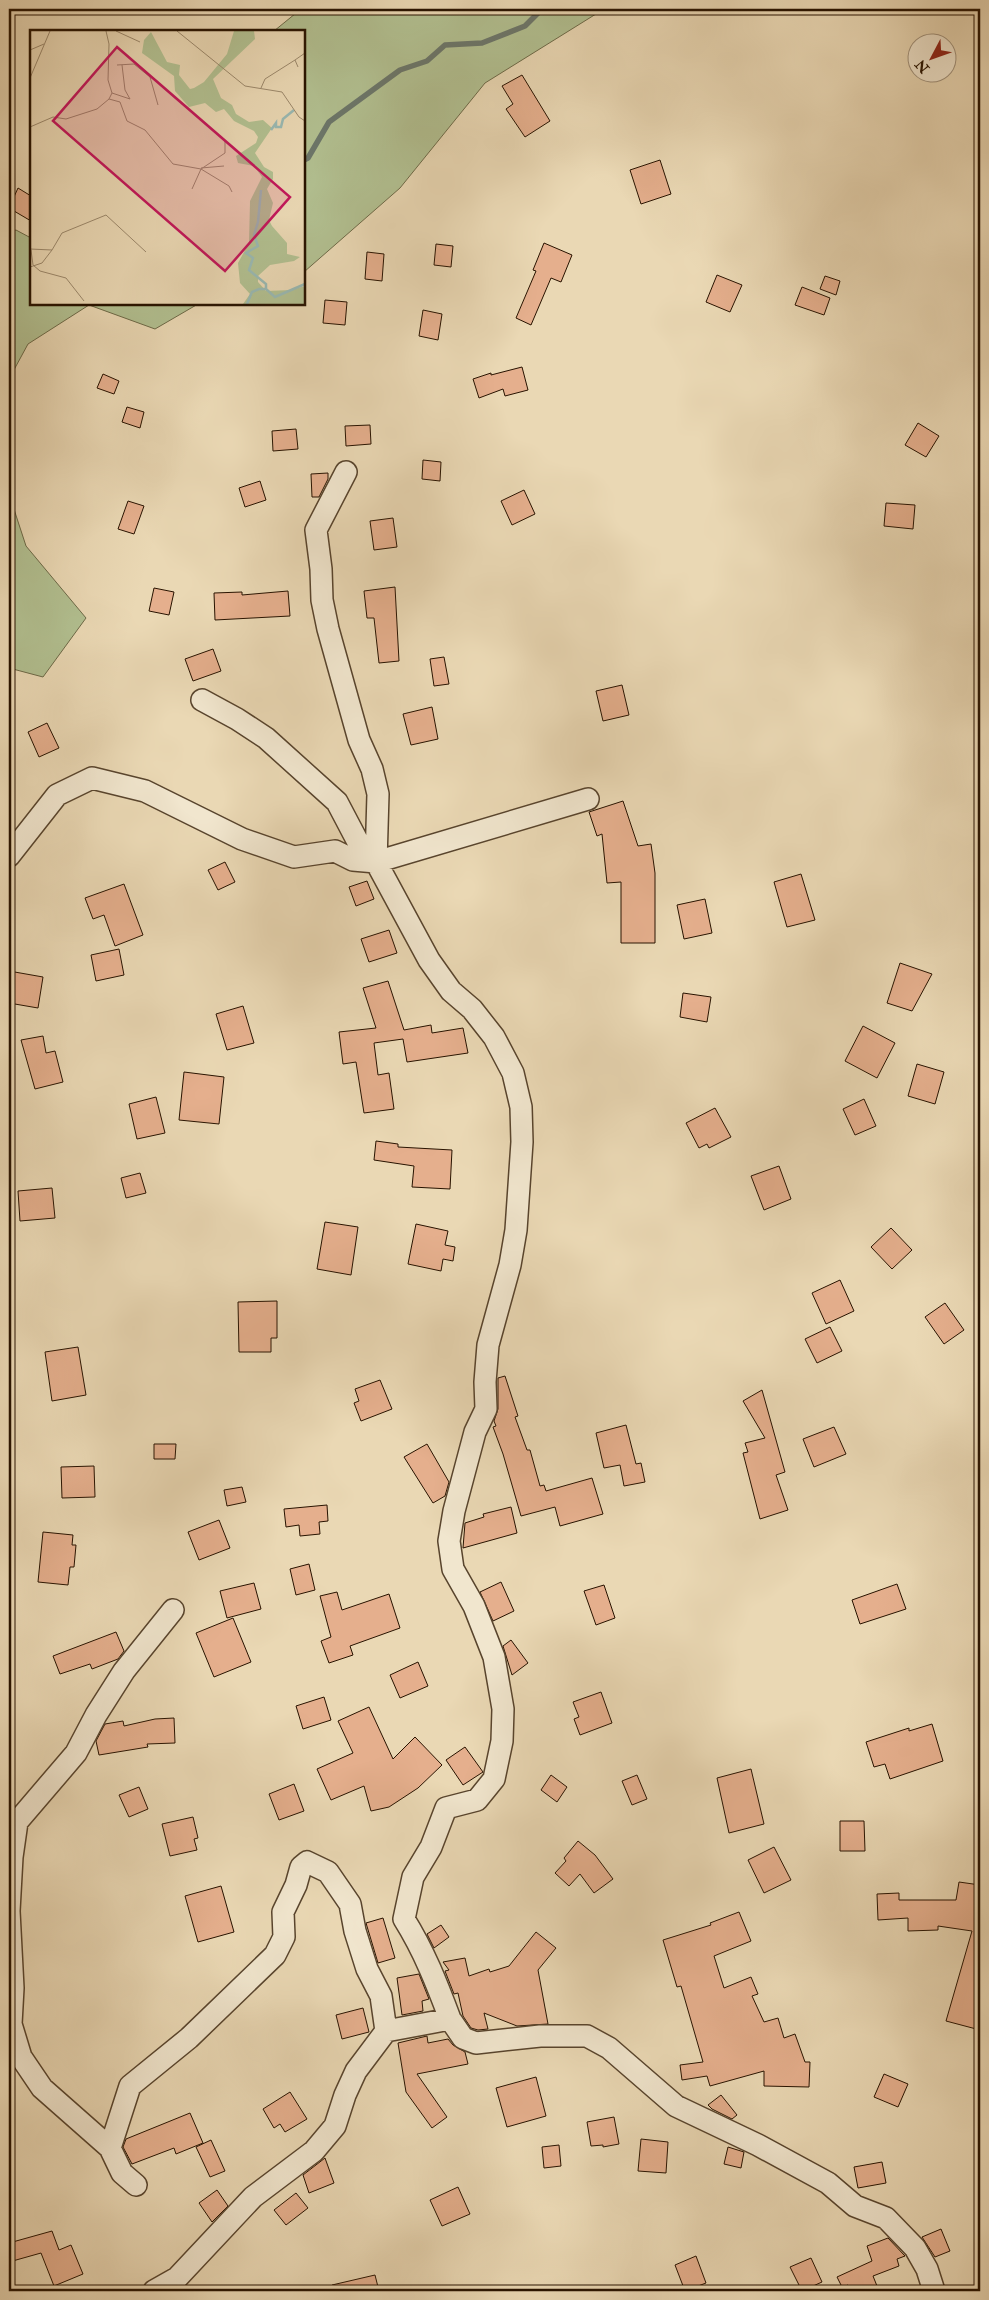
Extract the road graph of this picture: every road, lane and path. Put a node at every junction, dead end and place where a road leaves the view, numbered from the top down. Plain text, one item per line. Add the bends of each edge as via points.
1 (346, 472) dead end
2 (202, 700) dead end
3 (588, 799) dead end
4 (9, 856) edge
5 (372, 861) junction
6 (173, 1610) dead end
7 (450, 2020) junction
8 (386, 2031) junction
9 (110, 2148) junction
10 (136, 2185) dead end
11 (154, 2291) edge
12 (934, 2291) edge

1 - 5 street via 316,530 322,600 359,740 372,769 378,794
2 - 5 street via 266,738 337,802
3 - 5 street
4 - 5 street via 57,795 92,778 145,791 242,839 294,857 335,851 353,860
5 - 7 street via 451,992 472,1009 494,1037 512,1073 521,1106 516,1230 488,1345 486,1409 475,1432 449,1542 453,1569 474,1606 494,1657 503,1709 502,1740 494,1779 477,1800 446,1808 431,1847 413,1877 404,1919 434,1974
6 - 9 street via 124,1671 76,1753 17,1822 12,1856 9,1910 12,2024 22,2057 42,2088
7 - 8 street
7 - 12 street via 463,2038 476,2043 540,2036 587,2036 608,2048 676,2106 758,2145 828,2184 856,2206 886,2218 915,2248
8 - 9 street via 381,1996 367,1969 350,1904 328,1872 307,1862 301,1867 283,1912 284,1937 275,1955 189,2038 130,2086
8 - 11 street via 356,2072 334,2126 314,2151 253,2197 178,2278
9 - 10 street via 122,2173

